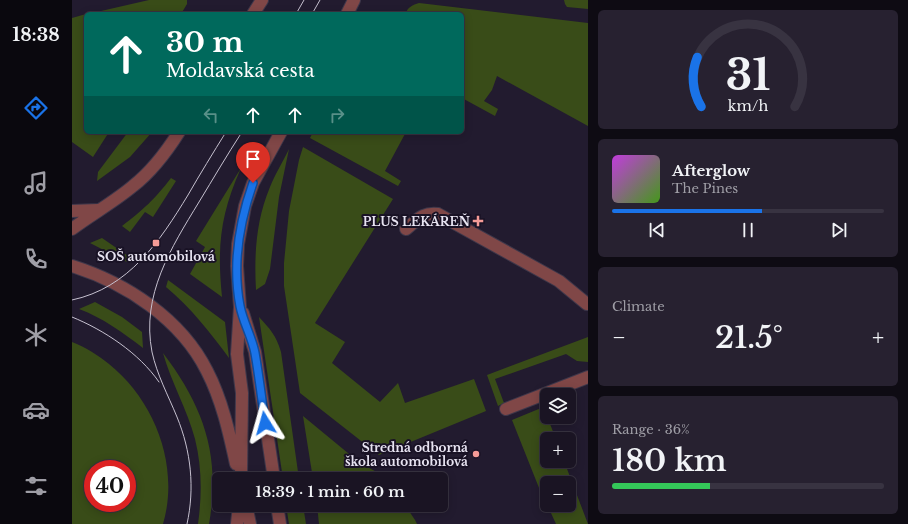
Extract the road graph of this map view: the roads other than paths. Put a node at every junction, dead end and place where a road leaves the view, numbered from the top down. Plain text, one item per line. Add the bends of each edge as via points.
1 (262, 0) edge
2 (354, 0) edge
3 (254, 12) edge
4 (348, 12) edge
5 (178, 134) edge
6 (280, 134) edge
7 (99, 210) junction
8 (72, 211) edge
9 (72, 229) edge
10 (406, 229) dead end
11 (72, 266) edge
12 (587, 304) edge
13 (240, 307) junction
14 (588, 377) edge
15 (506, 409) dead end
16 (238, 472) edge
17 (240, 472) edge
18 (273, 472) edge
19 (238, 512) edge
20 (247, 512) edge
21 (278, 512) edge
22 (237, 524) edge
23 (250, 524) edge
24 (280, 524) edge

1 - 3 street
2 - 4 street
5 - 7 street via 135,185
6 - 13 street via 253,183 245,206 238,244
7 - 8 street
7 - 9 street
10 - 12 street via 423,215 438,214 559,281
11 - 16 street via 113,283 142,300 171,324 190,345 216,392
13 - 17 street via 237,354 242,394
13 - 18 street via 255,352
14 - 15 street
19 - 22 street
20 - 23 street
21 - 24 street

